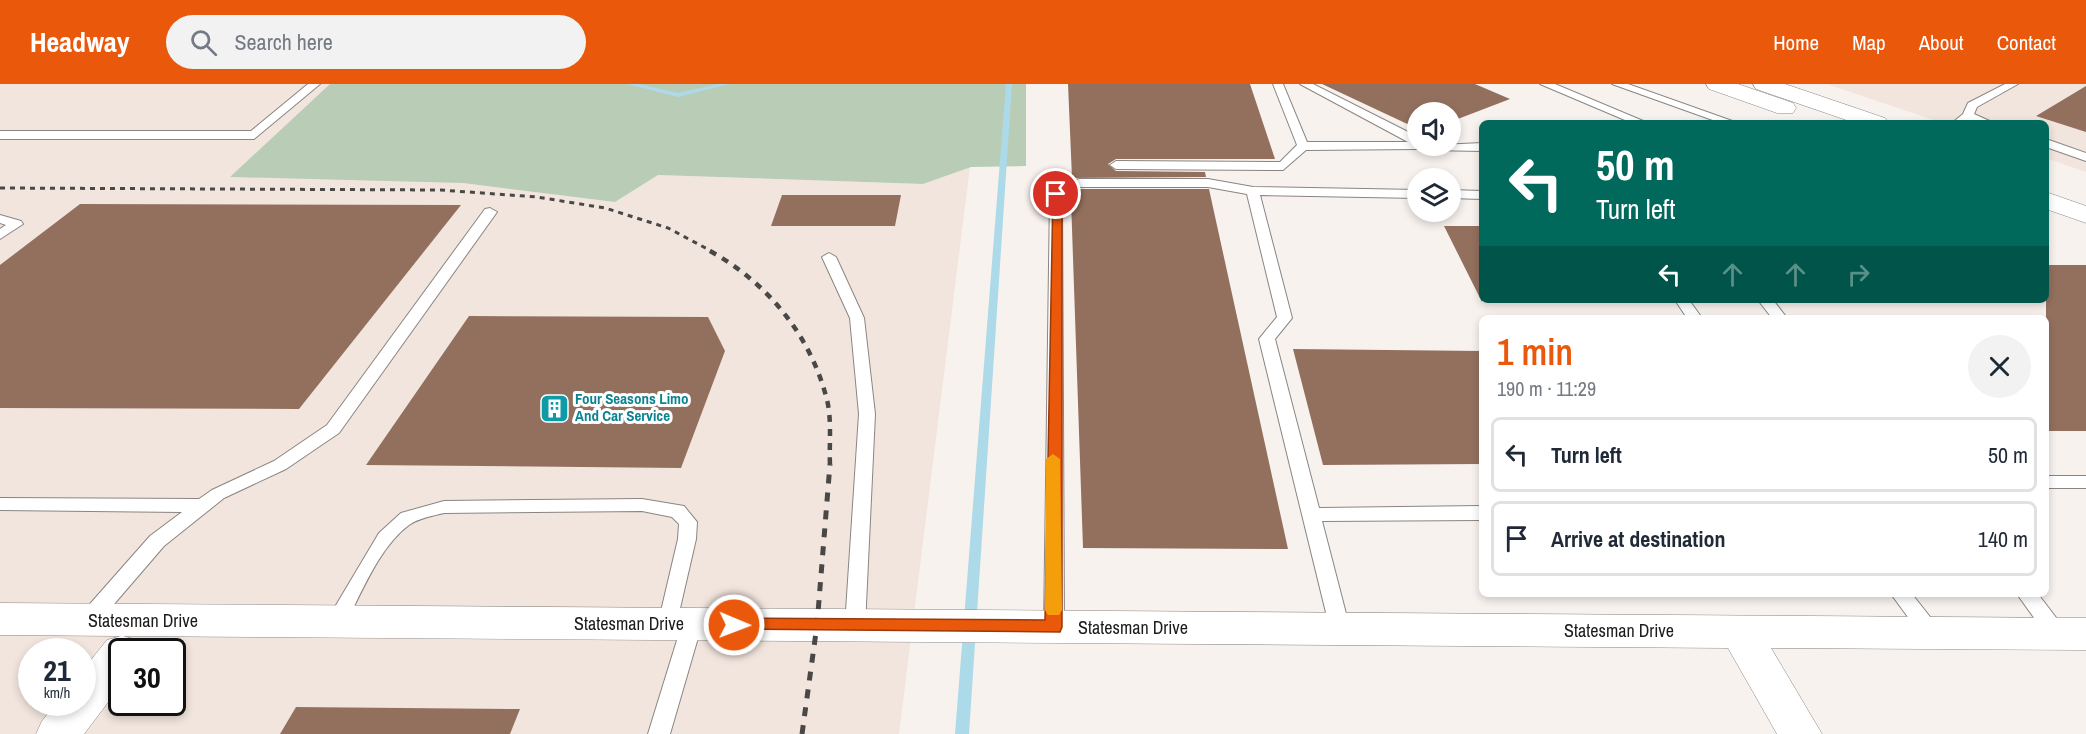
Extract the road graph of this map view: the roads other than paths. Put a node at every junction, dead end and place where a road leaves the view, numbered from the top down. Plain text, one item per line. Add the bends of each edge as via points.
1 (315, 84) edge
2 (1278, 84) edge
3 (1305, 84) edge
4 (1617, 84) edge
5 (1716, 84) edge
6 (1764, 84) edge
7 (2013, 84) edge
8 (1552, 85) edge
9 (1635, 120) edge
10 (1723, 120) edge
11 (1820, 120) edge
12 (1868, 120) edge
13 (1963, 120) edge
14 (0, 135) edge
15 (1407, 138) edge
16 (1407, 144) edge
17 (2049, 144) edge
18 (1303, 146) junction
19 (1461, 147) edge
20 (1479, 147) edge
21 (2086, 157) edge
22 (1116, 165) dead end
23 (2049, 183) edge
24 (1253, 191) junction
25 (1407, 194) edge
26 (1461, 194) edge
27 (1479, 195) edge
28 (2086, 196) edge
29 (2049, 201) edge
30 (490, 212) dead end
31 (2086, 215) edge
32 (0, 219) edge
33 (0, 235) edge
34 (829, 257) dead end
35 (1768, 303) edge
36 (1778, 315) edge
37 (2049, 482) edge
38 (2086, 482) edge
39 (0, 504) edge
40 (205, 506) junction
41 (1479, 513) edge
42 (1311, 515) junction
43 (1903, 597) edge
44 (2030, 597) edge
45 (0, 620) edge
46 (88, 620) junction
47 (336, 622) junction
48 (680, 624) junction
49 (867, 626) junction
50 (1054, 627) junction
51 (1340, 629) junction
52 (1740, 632) junction
53 (1931, 633) junction
54 (2072, 634) edge
55 (124, 638) edge
56 (163, 638) edge
57 (108, 669) edge
58 (58, 734) edge
59 (659, 734) edge
60 (1800, 734) edge

1 - 14 lane via 254,135
2 - 18 lane
3 - 15 lane
4 - 10 lane
5 - 11 street
6 - 12 street
7 - 13 lane via 1972,105
8 - 9 lane
16 - 18 lane
17 - 21 lane
18 - 22 lane via 1283,166
19 - 20 lane
23 - 28 street
24 - 25 lane
24 - 42 lane via 1285,318 1267,339
24 - 50 lane via 1208,183 1080,183 1065,186 1056,194
26 - 27 lane
29 - 31 street
30 - 40 lane via 333,429 280,465 218,494
32 - 33 lane via 16,224
34 - 49 lane via 857,318 867,414
35 - 36 lane
37 - 38 lane
39 - 40 lane
40 - 46 lane via 157,541
41 - 42 lane
42 - 51 lane
43 - 53 lane
44 - 54 lane
45 - 46 street, Statesman Drive
46 - 55 street, Statesman Drive
47 - 48 street, Statesman Drive
47 - 48 lane via 388,534 401,521 418,513 444,507 642,505 678,510 688,522
47 - 56 street, Statesman Drive
48 - 49 street, Statesman Drive
48 - 59 lane
49 - 50 street, Statesman Drive
50 - 51 street, Statesman Drive
51 - 52 street, Statesman Drive
52 - 53 street, Statesman Drive
52 - 60 street
53 - 54 street, Statesman Drive
57 - 58 street

